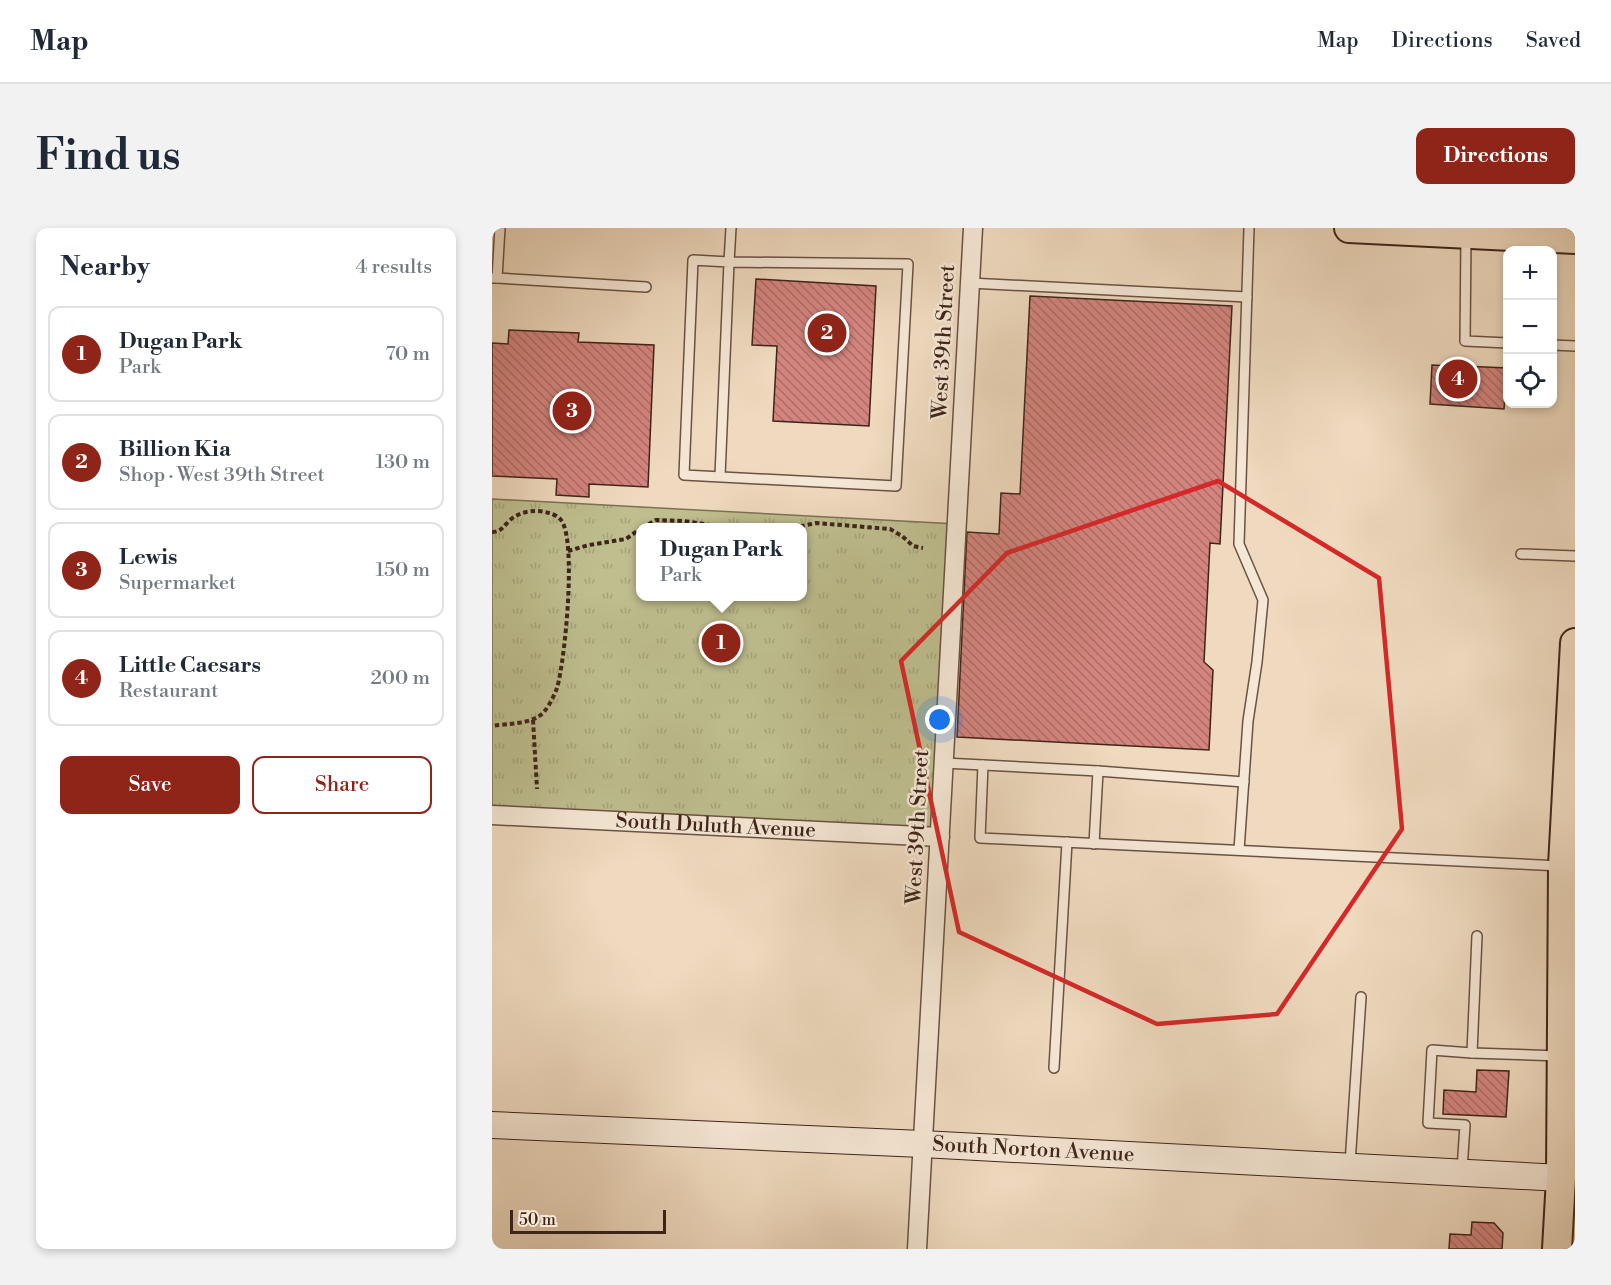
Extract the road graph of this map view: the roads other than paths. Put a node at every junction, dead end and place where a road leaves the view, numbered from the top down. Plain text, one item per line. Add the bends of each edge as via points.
1 (500, 228) edge
2 (731, 228) edge
3 (973, 228) edge
4 (1249, 228) edge
5 (1349, 228) edge
6 (1396, 229) edge
7 (1466, 233) junction
8 (1575, 239) edge
9 (729, 262) junction
10 (495, 278) edge
11 (970, 283) junction
12 (646, 287) dead end
13 (1247, 297) junction
14 (1503, 343) edge
15 (1557, 345) edge
16 (1575, 346) edge
17 (720, 477) junction
18 (1521, 554) dead end
19 (1575, 555) edge
20 (1575, 643) edge
21 (944, 763) junction
22 (984, 765) junction
23 (1098, 771) junction
24 (1244, 783) junction
25 (492, 814) edge
26 (940, 837) junction
27 (1067, 842) junction
28 (1094, 844) junction
29 (1239, 850) junction
30 (1569, 866) edge
31 (1477, 936) dead end
32 (1361, 997) dead end
33 (1566, 1038) edge
34 (1472, 1053) junction
35 (1054, 1068) dead end
36 (492, 1125) edge
37 (922, 1144) junction
38 (1350, 1167) junction
39 (1462, 1173) junction
40 (1568, 1178) edge
41 (917, 1249) edge
42 (1557, 1249) edge

1 - 10 lane
2 - 9 lane
3 - 11 street, West 39th Street
4 - 13 lane
5 - 6 main road
6 - 7 main road
7 - 8 main road
7 - 14 lane via 1465,341
9 - 17 lane
9 - 17 lane via 693,260 692,272 684,475
9 - 17 lane via 908,264 896,486
10 - 12 lane
11 - 13 lane
11 - 21 street, West 39th Street
13 - 24 lane via 1239,544 1263,600
15 - 16 lane
18 - 19 lane
20 - 30 main road
21 - 22 lane
21 - 26 street, West 39th Street
22 - 23 lane
22 - 27 lane via 980,838
23 - 24 lane
23 - 28 lane
24 - 29 lane
25 - 26 street, South Duluth Avenue
26 - 37 street, West 39th Street
27 - 28 lane
27 - 35 lane
28 - 29 lane
29 - 30 lane
30 - 33 main road
31 - 34 lane
32 - 38 lane
33 - 34 lane
33 - 40 main road
34 - 39 lane via 1432,1050 1428,1123 1465,1125
36 - 37 street, South Norton Avenue
37 - 38 street, South Norton Avenue
37 - 41 street, West 39th Street
38 - 39 street, South Norton Avenue
39 - 40 street, South Norton Avenue
40 - 42 main road

